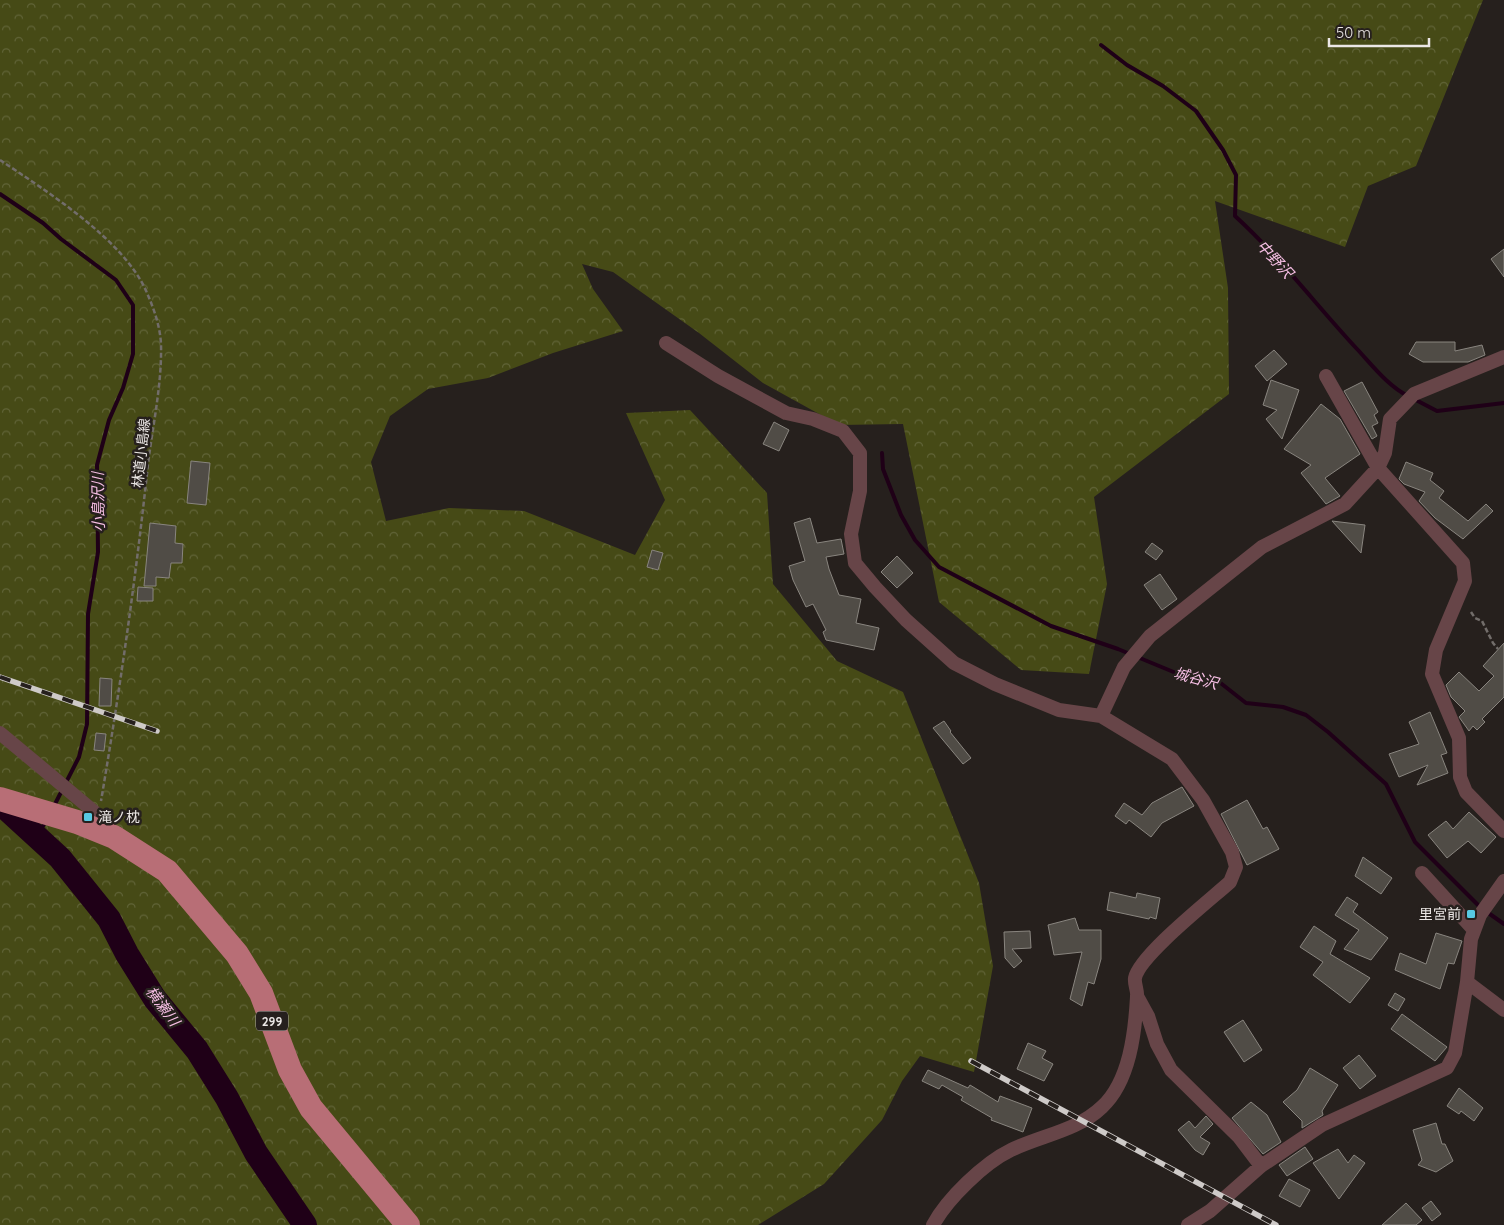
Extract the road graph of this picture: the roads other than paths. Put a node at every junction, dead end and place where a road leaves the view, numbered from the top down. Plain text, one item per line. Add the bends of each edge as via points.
1 (666, 343) dead end
2 (1504, 357) edge
3 (1326, 376) dead end
4 (1378, 468) junction
5 (1101, 713) junction
6 (0, 733) edge
7 (0, 799) edge
8 (88, 818) junction
9 (1504, 831) edge
10 (1422, 873) dead end
11 (1504, 881) edge
12 (1474, 930) junction
13 (1467, 982) junction
14 (1137, 996) junction
15 (1504, 1010) edge
16 (1261, 1166) junction
17 (408, 1225) edge
18 (933, 1225) edge
19 (1188, 1225) edge

1 - 5 street via 786,413 843,431 860,452 860,490 851,534 855,563 906,620 954,663 1059,710
2 - 4 street via 1414,394 1390,419 1385,453
3 - 4 street
4 - 5 street via 1345,504 1262,547 1150,636 1124,667
4 - 9 street via 1463,563 1465,581 1436,650 1432,674 1459,738 1460,777 1466,792
5 - 14 street via 1172,759 1203,800 1226,839 1236,867 1230,882 1145,960 1135,979
6 - 8 street via 79,798
7 - 8 highway, 299
8 - 17 highway, 299 via 167,871 237,954 261,993 290,1070 311,1108
10 - 12 street
11 - 12 street via 1480,915
12 - 13 street
13 - 15 street
13 - 16 street via 1455,1053 1447,1068 1322,1125
14 - 16 street via 1171,1070 1239,1137
14 - 18 street via 1133,1047 1117,1084 1103,1106 1070,1128 998,1157 951,1197
16 - 19 street via 1210,1211

